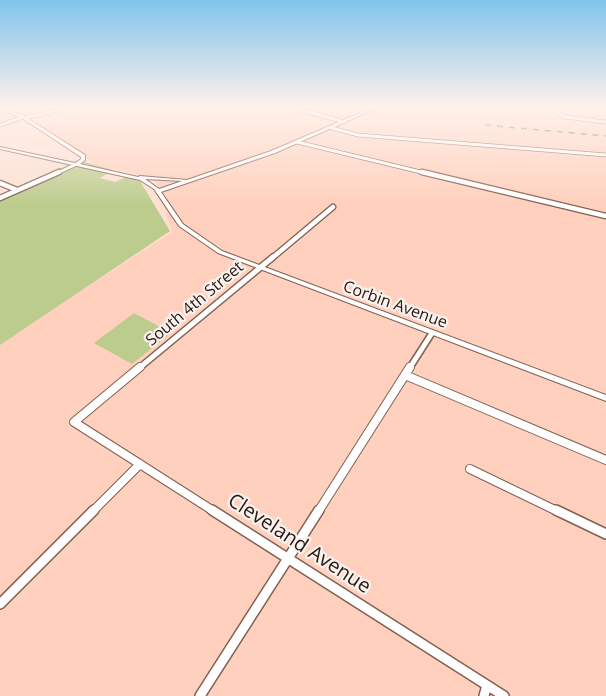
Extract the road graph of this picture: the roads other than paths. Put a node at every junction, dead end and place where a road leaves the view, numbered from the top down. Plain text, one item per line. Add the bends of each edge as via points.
1 (57, 139) edge
2 (303, 139) edge
3 (414, 139) edge
4 (297, 142) junction
5 (0, 148) edge
6 (606, 155) edge
7 (77, 164) junction
8 (139, 177) junction
9 (193, 179) junction
10 (0, 183) edge
11 (18, 190) junction
12 (158, 191) junction
13 (0, 198) edge
14 (333, 207) dead end
15 (606, 216) edge
16 (259, 269) junction
17 (432, 333) junction
18 (405, 375) junction
19 (606, 398) edge
20 (74, 422) joint
21 (606, 460) edge
22 (140, 464) junction
23 (470, 469) dead end
24 (606, 534) edge
25 (287, 558) junction
26 (0, 604) edge
27 (485, 691) edge
28 (200, 696) edge
29 (504, 696) edge

1 - 7 street via 83,156
2 - 4 street
3 - 6 street
4 - 9 street
4 - 15 street
5 - 7 street
7 - 8 street
7 - 11 street
8 - 9 street
8 - 12 street
9 - 12 street
10 - 11 street
11 - 13 street
12 - 16 street, Corbin Avenue via 181,225 220,252
14 - 16 street, South 4th Street
16 - 17 street, Corbin Avenue
16 - 20 street, South 4th Street
17 - 18 street
17 - 19 street, Corbin Avenue
18 - 21 street
18 - 25 street
20 - 22 street, Cleveland Avenue
22 - 25 street, Cleveland Avenue
22 - 26 street
23 - 24 street
25 - 27 street, Cleveland Avenue
25 - 28 street
27 - 29 street, Cleveland Avenue

